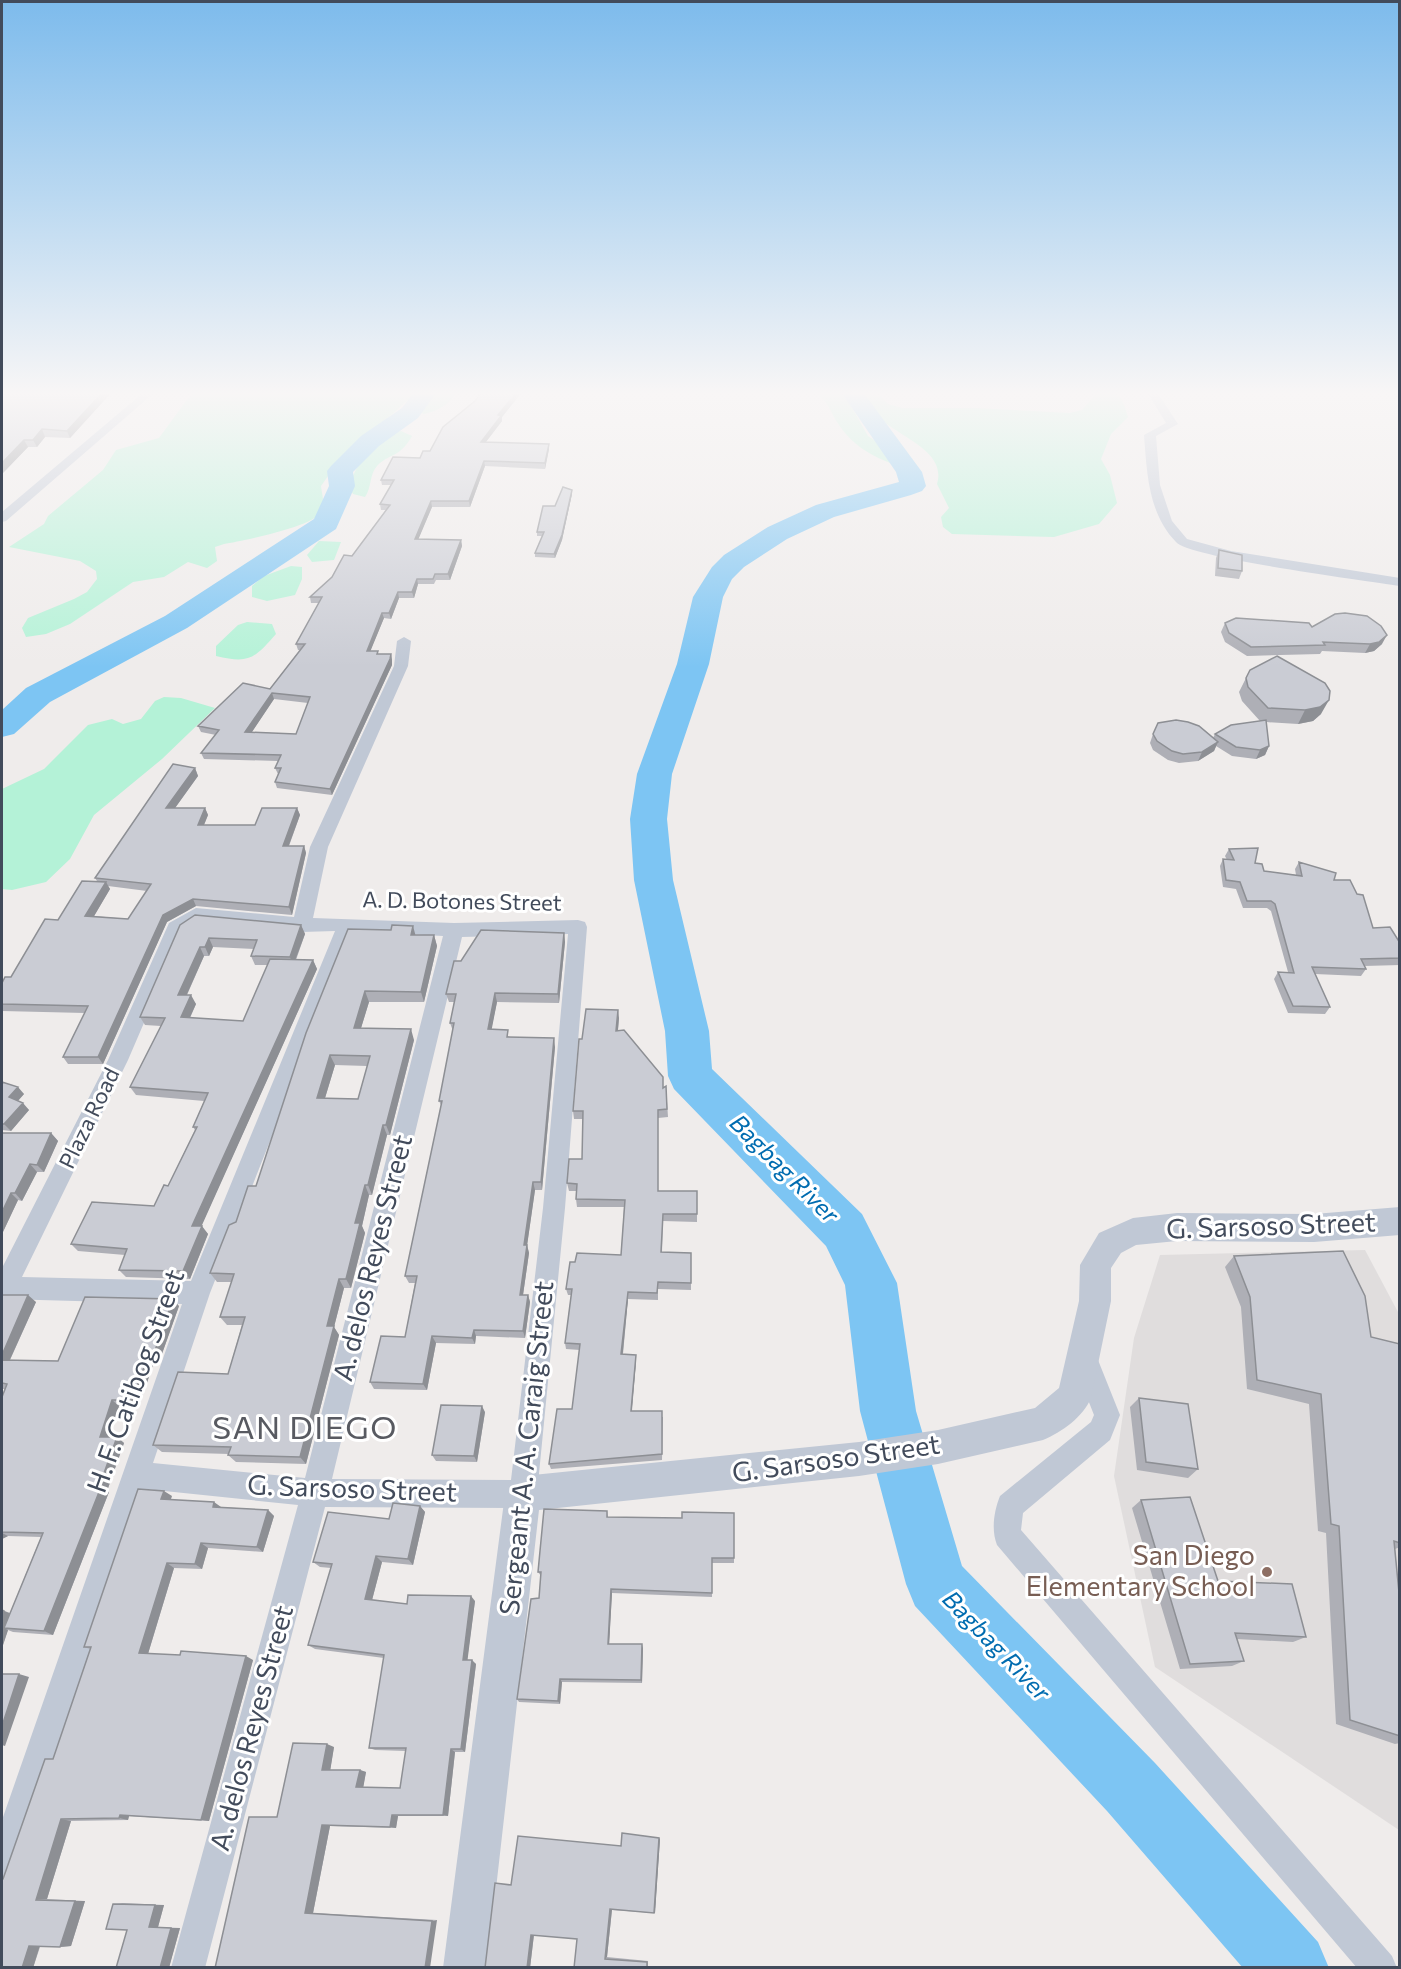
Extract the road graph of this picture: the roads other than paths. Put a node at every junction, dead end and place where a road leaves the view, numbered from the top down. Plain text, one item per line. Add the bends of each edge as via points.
1 (42, 484) edge
2 (1154, 484) edge
3 (2, 518) edge
4 (1400, 582) edge
5 (404, 641) dead end
6 (346, 924) junction
7 (302, 925) junction
8 (578, 927) joint
9 (454, 930) junction
10 (1400, 1221) edge
11 (198, 1293) junction
12 (1084, 1356) junction
13 (134, 1474) junction
14 (315, 1493) junction
15 (524, 1494) junction
16 (2, 1865) edge
17 (188, 1968) edge
18 (465, 1968) edge
19 (1380, 1968) edge

1 - 3 street
2 - 4 street via 1166,522 1182,542 1230,555
5 - 7 street via 401,666 319,847
6 - 7 street, Plaza Road
6 - 9 street, A. D. Botones Street
6 - 11 street, H. F. Catibog Street
7 - 11 street, Plaza Road via 196,915 176,928 118,1060 4,1288
8 - 9 street, A. D. Botones Street
8 - 15 street, Sergeant A. A. Caraig Street
9 - 14 street, A. delos Reyes Street
10 - 12 street, G. Sarsoso Street via 1314,1228 1177,1227 1133,1232 1110,1243 1096,1264 1095,1301
11 - 13 street, H. F. Catibog Street
12 - 15 street, G. Sarsoso Street via 1074,1398 1043,1423 938,1447 859,1459
12 - 19 street via 1107,1414 1101,1431 1010,1506 1007,1535
13 - 14 street, G. Sarsoso Street
13 - 16 street, H. F. Catibog Street
14 - 15 street, G. Sarsoso Street
14 - 17 street, A. delos Reyes Street
15 - 18 street, Sergeant A. A. Caraig Street

